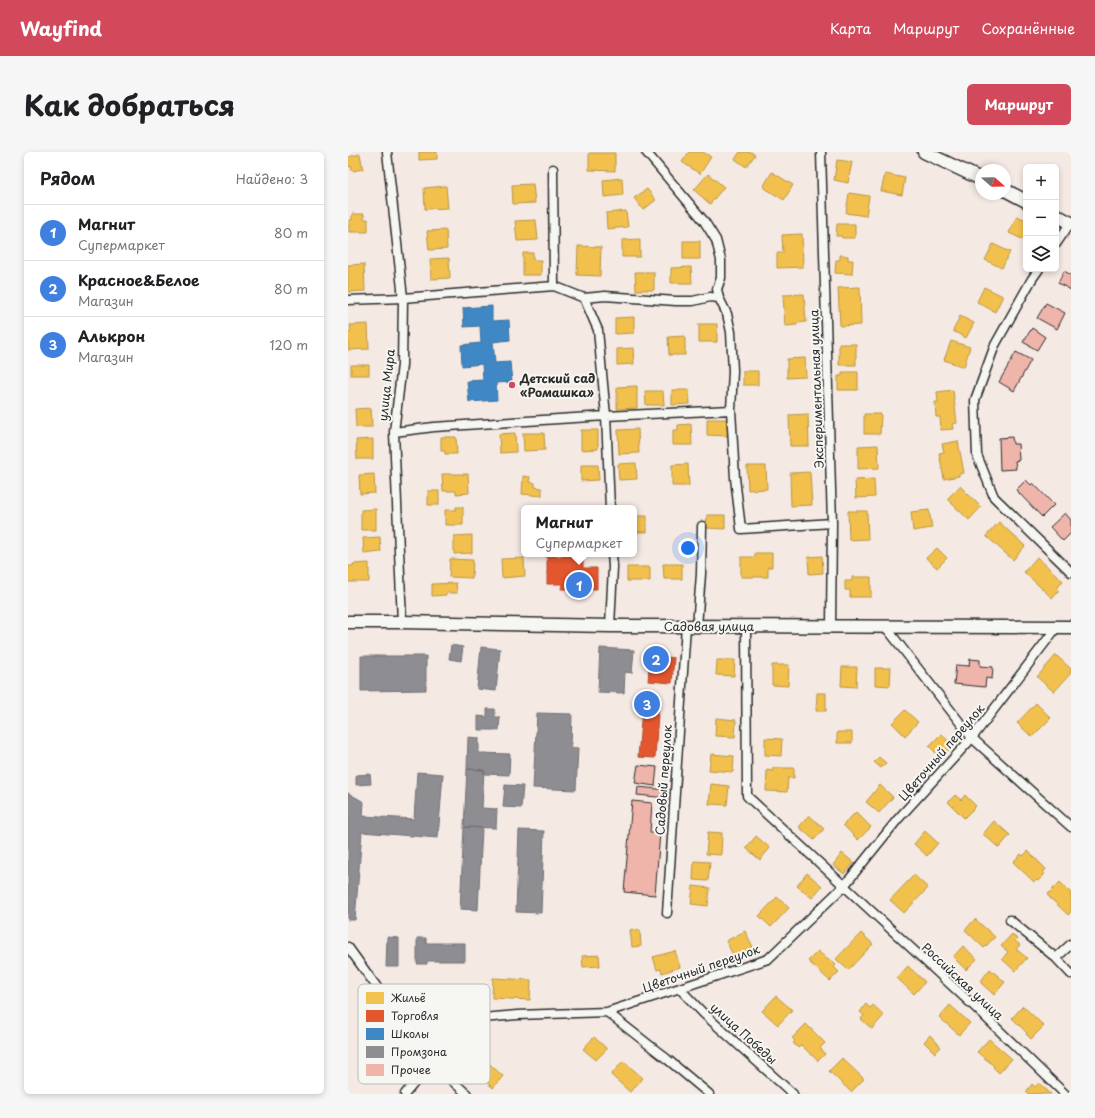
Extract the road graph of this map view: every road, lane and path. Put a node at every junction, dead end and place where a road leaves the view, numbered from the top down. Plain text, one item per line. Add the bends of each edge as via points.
1 (387, 152) edge
2 (646, 152) edge
3 (821, 152) edge
4 (924, 152) edge
5 (553, 169) dead end
6 (975, 176) edge
7 (1011, 193) edge
8 (1024, 200) edge
9 (1059, 217) edge
10 (1071, 223) edge
11 (1059, 240) edge
12 (1037, 272) edge
13 (554, 286) junction
14 (403, 298) junction
15 (584, 298) junction
16 (719, 298) junction
17 (348, 300) edge
18 (731, 410) junction
19 (606, 416) junction
20 (394, 432) junction
21 (610, 505) edge
22 (832, 524) junction
23 (702, 526) dead end
24 (612, 557) edge
25 (1071, 572) edge
26 (348, 622) edge
27 (402, 622) junction
28 (610, 626) junction
29 (691, 626) junction
30 (746, 626) junction
31 (831, 626) junction
32 (885, 626) junction
33 (1057, 627) junction
34 (1071, 627) edge
35 (972, 738) junction
36 (1071, 827) edge
37 (844, 886) junction
38 (667, 913) dead end
39 (1010, 920) dead end
40 (1071, 944) edge
41 (348, 947) edge
42 (1056, 958) junction
43 (1071, 974) edge
44 (375, 984) edge
45 (680, 989) junction
46 (607, 1012) junction
47 (490, 1017) edge
48 (413, 1084) edge
49 (456, 1084) edge
50 (405, 1094) edge
51 (467, 1094) edge
52 (709, 1094) edge
53 (793, 1094) edge
54 (1065, 1094) edge

1 - 14 street, улица Мира
2 - 16 street via 704,221 716,240 721,260 721,278 717,289
3 - 22 street, Экспериментальная улица
4 - 6 main road
5 - 13 street
7 - 8 main road
9 - 10 main road
10 - 11 street
12 - 25 street via 995,345 975,400 978,455 994,497
13 - 14 street
13 - 15 street
14 - 17 street
14 - 20 street, улица Мира via 402,365
15 - 16 street via 605,296 693,301 710,297
15 - 19 street via 598,330
16 - 18 street via 727,314 730,332 733,371
18 - 19 street
18 - 22 street via 734,470 741,529
19 - 20 street via 442,426
19 - 21 street
20 - 27 street, улица Мира
22 - 31 street, Экспериментальная улица
23 - 29 street, Садовый переулок via 701,574
24 - 28 street
26 - 27 main road, Садовая улица
27 - 28 main road, Садовая улица
28 - 29 main road, Садовая улица
29 - 30 main road, Садовая улица
29 - 38 street, Садовый переулок
30 - 31 main road, Садовая улица
30 - 37 street, Российская улица via 747,796
31 - 32 main road, Садовая улица
32 - 33 main road, Садовая улица
32 - 35 street
33 - 34 main road, Садовая улица
33 - 35 street, Цветочный переулок
35 - 36 street
35 - 37 street, Цветочный переулок via 898,819
37 - 45 street, Цветочный переулок via 768,959
37 - 54 street, Российская улица
39 - 42 street
40 - 42 street
41 - 44 street
42 - 43 street
45 - 46 street, Цветочный переулок
45 - 53 street, улица Победы
46 - 47 street, Цветочный переулок
46 - 52 street
48 - 50 street, Цветочный переулок
49 - 51 street

